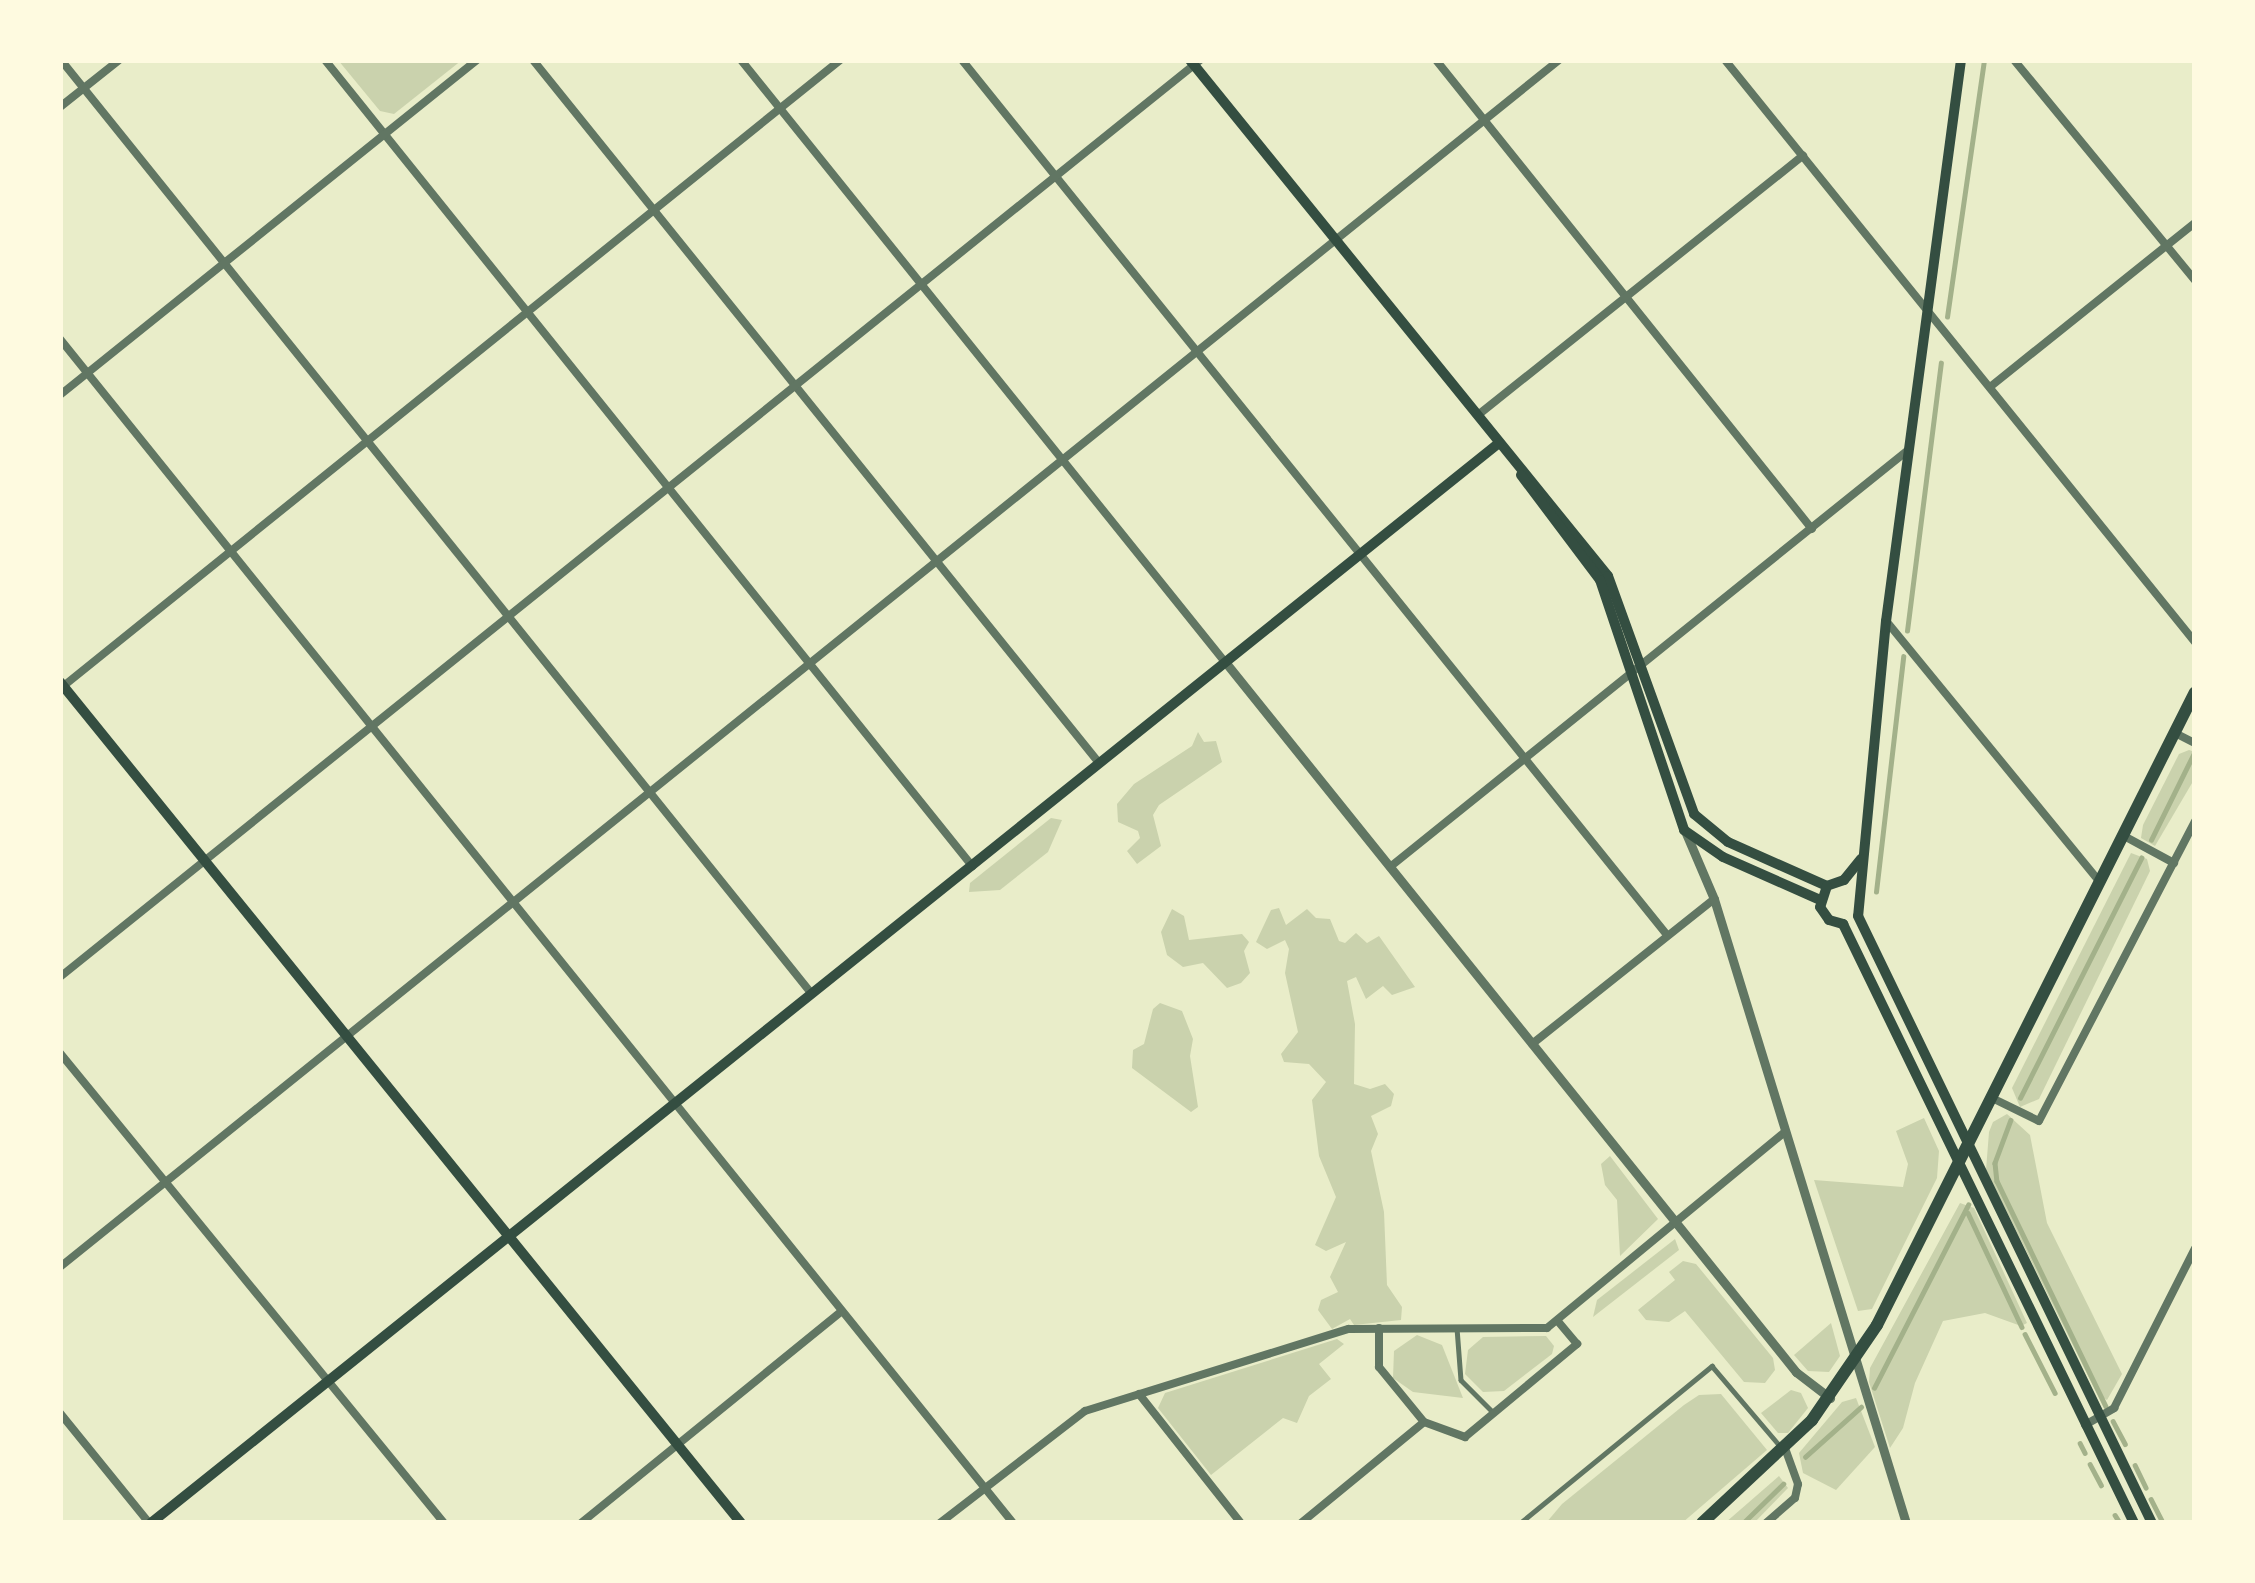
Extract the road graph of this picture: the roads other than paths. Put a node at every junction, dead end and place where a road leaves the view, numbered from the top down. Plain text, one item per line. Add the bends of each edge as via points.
1 (62, 60) edge
2 (119, 60) edge
3 (325, 60) edge
4 (477, 60) edge
5 (532, 60) edge
6 (741, 60) edge
7 (840, 60) edge
8 (962, 60) edge
9 (1436, 60) edge
10 (1559, 60) edge
11 (1725, 60) edge
12 (1961, 60) edge
13 (2014, 60) edge
14 (1195, 62) edge
15 (84, 88) junction
16 (60, 107) edge
17 (780, 109) junction
18 (1485, 120) junction
19 (385, 134) junction
20 (1803, 156) junction
21 (1055, 177) junction
22 (652, 209) junction
23 (2195, 223) edge
24 (1336, 240) junction
25 (2167, 246) junction
26 (225, 262) junction
27 (2195, 280) edge
28 (921, 285) junction
29 (1625, 296) junction
30 (527, 310) junction
31 (1930, 312) junction
32 (60, 339) edge
33 (1198, 353) junction
34 (88, 373) junction
35 (796, 386) junction
36 (1990, 387) junction
37 (60, 395) edge
38 (1477, 416) junction
39 (367, 440) junction
40 (1499, 443) junction
41 (1908, 450) junction
42 (1064, 460) junction
43 (668, 488) junction
44 (1812, 529) junction
45 (229, 551) junction
46 (1361, 554) junction
47 (937, 562) junction
48 (508, 616) junction
49 (1886, 621) junction
50 (2195, 642) edge
51 (1226, 663) junction
52 (810, 664) junction
53 (1636, 671) junction
54 (61, 686) edge
55 (2195, 692) edge
56 (372, 728) junction
57 (2175, 733) junction
58 (2195, 743) edge
59 (1525, 759) junction
60 (1100, 764) junction
61 (651, 791) junction
62 (2195, 821) edge
63 (1684, 830) junction
64 (2122, 836) junction
65 (1861, 859) junction
66 (205, 860) junction
67 (2174, 863) junction
68 (972, 866) junction
69 (1390, 867) junction
70 (1844, 880) junction
71 (2099, 881) junction
72 (1827, 886) junction
73 (1859, 890) junction
74 (1714, 899) junction
75 (1820, 900) junction
76 (514, 903) junction
77 (1858, 916) junction
78 (1844, 924) junction
79 (1667, 935) junction
80 (60, 977) edge
81 (813, 995) junction
82 (348, 1037) junction
83 (1532, 1045) junction
84 (60, 1053) edge
85 (1992, 1098) junction
86 (676, 1105) junction
87 (1785, 1132) junction
88 (1968, 1146) junction
89 (1958, 1167) junction
90 (166, 1182) junction
91 (1675, 1222) junction
92 (512, 1237) junction
93 (2195, 1248) edge
94 (60, 1267) edge
95 (842, 1311) junction
96 (1557, 1320) junction
97 (1379, 1328) junction
98 (1456, 1328) junction
99 (1856, 1359) junction
100 (330, 1385) junction
101 (1139, 1394) junction
102 (1830, 1398) junction
103 (60, 1413) edge
104 (1495, 1413) junction
105 (2098, 1418) junction
106 (1424, 1422) junction
107 (2085, 1425) junction
108 (677, 1444) junction
109 (1784, 1450) junction
110 (985, 1487) junction
111 (1704, 1522) edge
112 (150, 1523) edge
113 (444, 1523) edge
114 (581, 1523) edge
115 (741, 1523) edge
116 (940, 1523) edge
117 (1013, 1523) edge
118 (1241, 1523) edge
119 (1301, 1523) edge
120 (1520, 1523) edge
121 (1766, 1523) edge
122 (1906, 1523) edge
123 (2134, 1523) edge
124 (2152, 1523) edge

1 - 15 street
2 - 15 street
3 - 19 street
4 - 19 street
5 - 22 street
6 - 17 street
7 - 17 street
8 - 21 street
9 - 18 street
10 - 18 street
11 - 20 street
12 - 31 main road
13 - 25 street
14 - 21 street
14 - 24 main road
15 - 16 street
15 - 26 street
17 - 22 street
17 - 28 street
18 - 24 street
18 - 29 street
19 - 26 street
19 - 30 street
20 - 29 street
20 - 31 street
21 - 28 street
21 - 33 street
22 - 30 street
22 - 35 street
23 - 25 street
24 - 33 street
24 - 38 main road
25 - 27 street
25 - 36 street
26 - 34 street
26 - 39 street
28 - 35 street
28 - 42 street
29 - 38 street
29 - 44 street
30 - 39 street
30 - 43 street
31 - 36 street
31 - 41 main road
32 - 34 street
33 - 42 street
33 - 46 street
34 - 37 street
34 - 45 street
35 - 43 street
35 - 47 street
36 - 50 street
38 - 40 main road
39 - 45 street
39 - 48 street
40 - 46 main road
40 - 53 main road via 1600,580
41 - 44 street
41 - 49 main road
42 - 47 street
42 - 51 street
43 - 48 street
43 - 52 street
44 - 53 street
45 - 54 street
45 - 56 street
46 - 51 main road
46 - 59 street
47 - 52 street
47 - 60 street
48 - 56 street
48 - 61 street
49 - 65 main road
49 - 71 street
51 - 60 main road
51 - 69 street
52 - 61 street
52 - 68 street
53 - 59 street
53 - 63 main road
53 - 72 main road via 1686,799 1713,833
54 - 66 main road
55 - 57 main road
56 - 66 street
56 - 76 street
57 - 58 street
57 - 64 main road
59 - 69 street
59 - 79 street
60 - 68 main road
61 - 76 street
61 - 81 street
62 - 67 street
63 - 74 street
63 - 75 main road via 1723,857
64 - 67 street
64 - 71 main road
65 - 70 main road
65 - 73 main road
66 - 80 street
66 - 82 main road
67 - 85 street via 2039,1120
68 - 81 main road
69 - 83 street
70 - 72 main road
70 - 73 main road
71 - 85 main road
72 - 75 main road
73 - 77 main road
74 - 79 street
74 - 87 street
75 - 78 main road via 1823,914
76 - 82 street
76 - 86 street
77 - 78 main road
77 - 88 main road
78 - 89 main road
79 - 83 street
81 - 86 main road
82 - 90 street
82 - 92 main road
83 - 91 street
84 - 90 street
85 - 88 main road
86 - 92 main road
86 - 95 street
87 - 91 street
87 - 99 street
88 - 89 main road
88 - 105 main road
89 - 99 main road
89 - 107 main road
90 - 94 street
90 - 100 street
91 - 96 street
91 - 102 street via 1796,1372
92 - 100 main road
92 - 108 main road
93 - 105 street via 2114,1408
95 - 108 street
95 - 110 street
96 - 98 street via 1547,1328
96 - 104 street via 1577,1344
97 - 98 street
97 - 101 street via 1325,1336
97 - 106 street via 1379,1367
98 - 104 lane via 1461,1380
99 - 102 main road
99 - 122 street
100 - 112 main road
100 - 113 street
101 - 110 street via 1070,1418
101 - 118 street
102 - 109 main road
103 - 112 street
104 - 106 street via 1465,1437
105 - 107 street
105 - 124 main road
106 - 119 street
107 - 123 main road
108 - 114 street
108 - 115 main road
109 - 111 main road
109 - 120 lane via 1712,1366
109 - 121 street via 1798,1484 1795,1498
110 - 116 street
110 - 117 street

